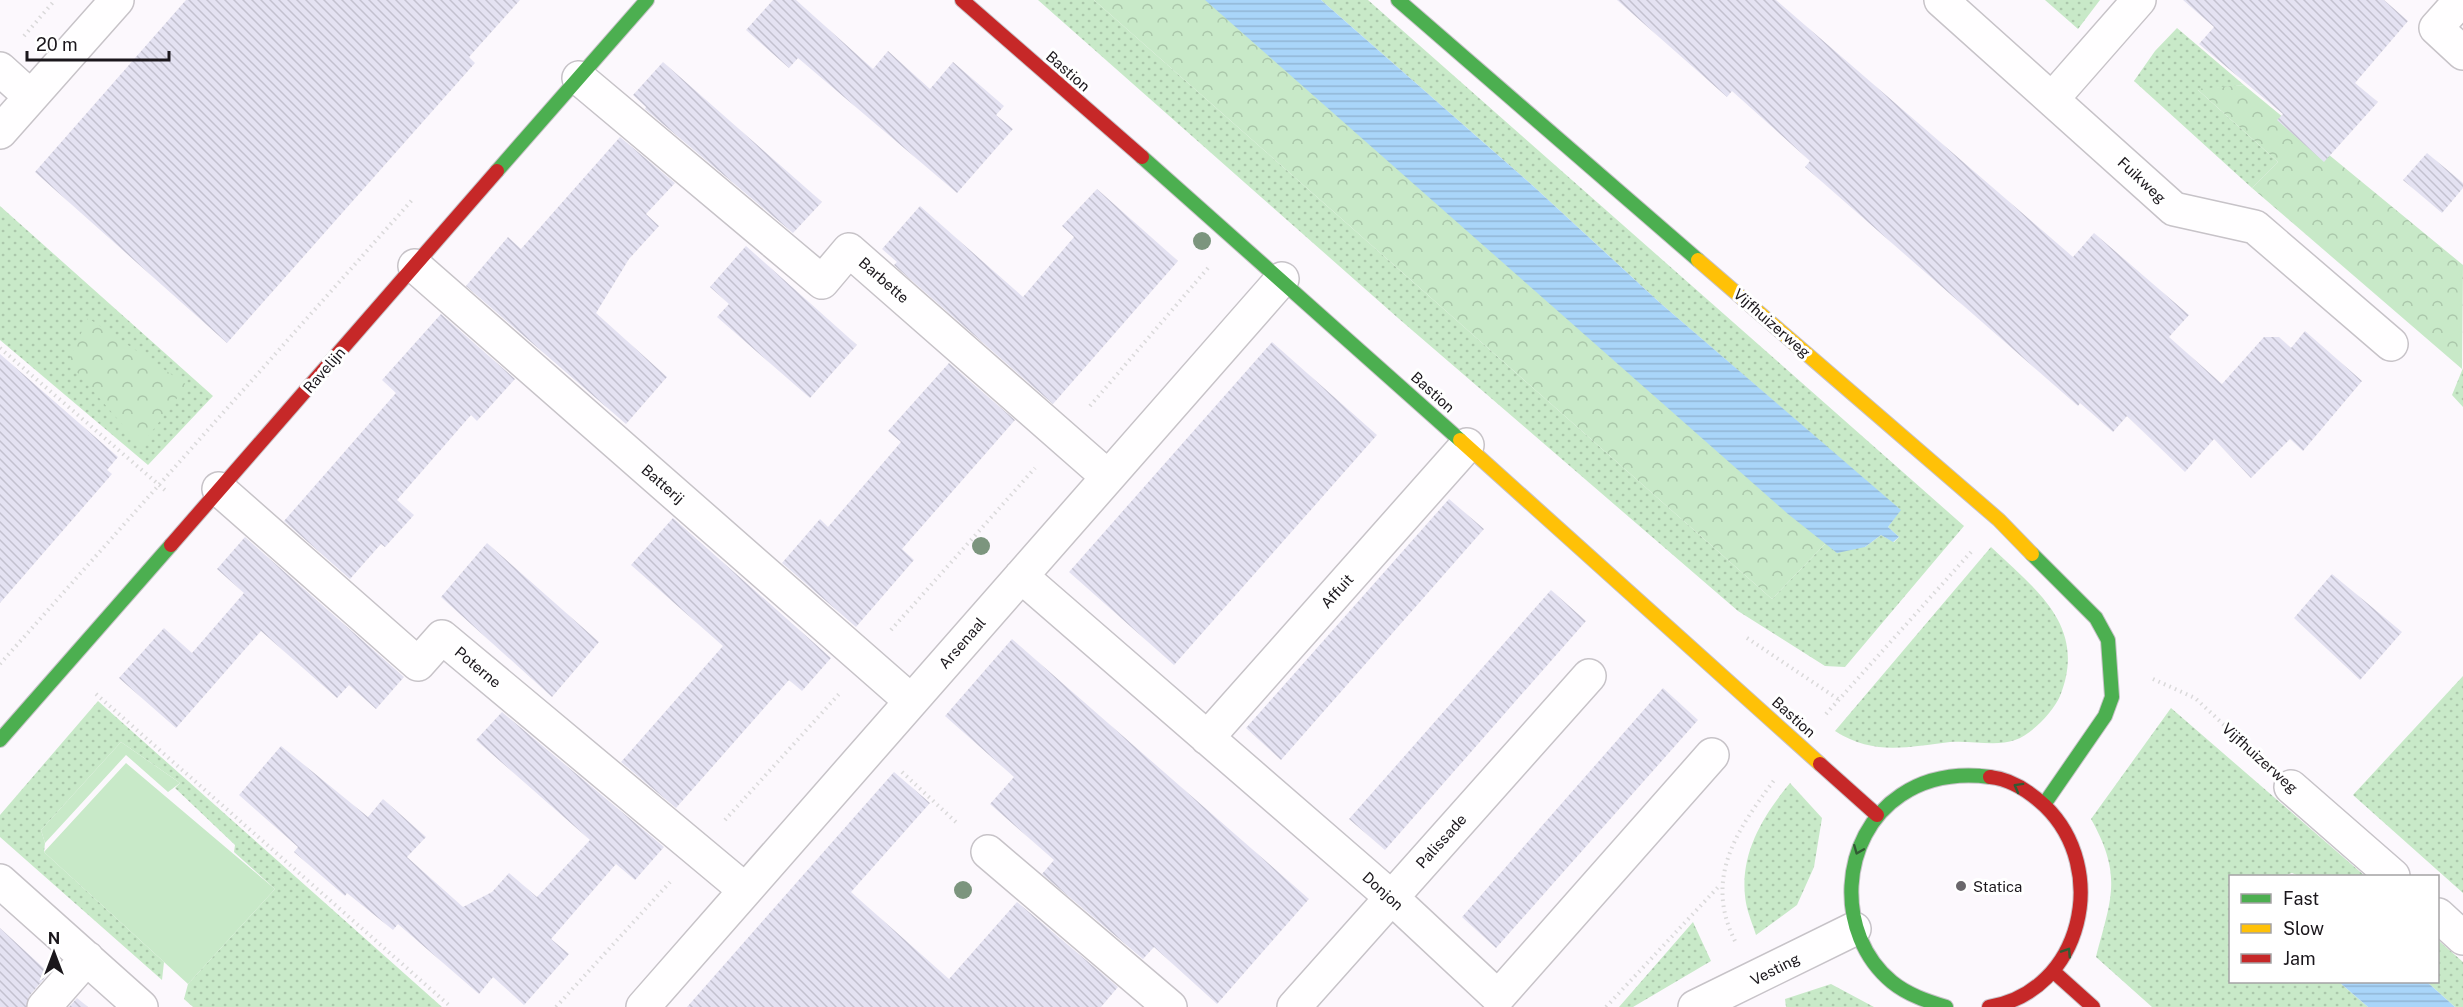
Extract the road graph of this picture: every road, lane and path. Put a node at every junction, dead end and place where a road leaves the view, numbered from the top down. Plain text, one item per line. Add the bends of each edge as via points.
1 (55, 0) edge
2 (117, 0) edge
3 (647, 0) edge
4 (962, 0) edge
5 (1398, 0) edge
6 (1941, 0) edge
7 (2139, 0) edge
8 (2461, 0) edge
9 (23, 36) dead end
10 (2463, 53) edge
11 (0, 69) edge
12 (579, 78) junction
13 (31, 97) junction
14 (2053, 98) junction
15 (0, 132) edge
16 (418, 194) dead end
17 (1234, 238) junction
18 (415, 266) junction
19 (1282, 279) junction
20 (2391, 344) dead end
21 (0, 348) edge
22 (1063, 437) junction
23 (1467, 445) junction
24 (1108, 477) junction
25 (159, 485) junction
26 (219, 489) junction
27 (196, 517) junction
28 (2000, 520) junction
29 (1022, 576) junction
30 (867, 663) junction
31 (0, 664) edge
32 (65, 666) junction
33 (2109, 670) junction
34 (1589, 676) dead end
35 (911, 701) junction
36 (1207, 738) junction
37 (0, 740) edge
38 (1800, 745) junction
39 (872, 746) junction
40 (1712, 755) dead end
41 (2291, 787) joint
42 (2044, 803) junction
43 (1876, 815) junction
44 (698, 851) junction
45 (988, 852) joint
46 (2392, 875) edge
47 (0, 880) edge
48 (1721, 884) junction
49 (745, 890) junction
50 (1391, 897) junction
51 (2439, 916) edge
52 (1854, 929) junction
53 (2463, 938) edge
54 (87, 958) junction
55 (2054, 972) junction
56 (1755, 980) junction
57 (44, 1007) edge
58 (141, 1007) edge
59 (451, 1007) edge
60 (556, 1007) edge
61 (643, 1007) edge
62 (1170, 1007) edge
63 (1294, 1007) edge
64 (1606, 1007) edge
65 (1695, 1007) edge
66 (1946, 1007) edge
67 (1989, 1007) edge
68 (2093, 1007) edge

1 - 9 path
2 - 13 street
3 - 12 street, Ravelijn
4 - 17 street, Bastion
5 - 28 street, Vijfhuizerweg
6 - 14 street, Fuikweg
7 - 14 street
8 - 10 street via 2436,28
11 - 13 street
12 - 18 street, Ravelijn
12 - 22 street, Barbette via 822,282 849,250
13 - 15 street
14 - 20 street, Fuikweg via 2174,209 2255,227
16 - 25 path
17 - 19 street, Bastion
17 - 22 path
18 - 26 street, Ravelijn
18 - 30 street, Batterij
19 - 23 street, Bastion
19 - 24 street, Arsenaal
21 - 25 path
22 - 24 street, Barbette
22 - 30 path via 881,641
23 - 36 street, Affuit
23 - 38 street, Bastion
24 - 29 street, Arsenaal
25 - 27 path
25 - 31 path
26 - 27 street, Ravelijn
26 - 44 street, Poterne via 418,664 442,636
27 - 32 street, Ravelijn
28 - 33 street, Vijfhuizerweg via 2096,618 2108,640
28 - 38 path
29 - 35 street, Arsenaal
29 - 36 street, Donjon
30 - 35 street, Batterij
30 - 44 path
32 - 37 street, Ravelijn
32 - 59 path
33 - 41 path, Vijfhuizerweg via 2147,676 2195,698
33 - 42 street, Vijfhuizerweg via 2112,697 2105,716
34 - 50 street, Palissade
35 - 39 street, Arsenaal
36 - 50 street, Donjon
38 - 43 street, Bastion
38 - 48 path via 1740,827
39 - 45 path
39 - 49 street, Arsenaal
40 - 50 street, Donjon via 1498,997
41 - 46 street, Vijfhuizerweg
42 -> 43 street via 2013,783 1977,774 1940,776 1905,791
55 -> 42 street via 2072,946 2082,916 2085,886 2079,855 2065,826
43 -> 52 street via 1856,849 1848,889
44 - 49 street, Poterne
44 - 60 path
45 - 62 street
47 - 54 street
48 - 56 path via 1730,931
48 - 64 path
49 - 61 street, Arsenaal
50 - 63 street, Palissade
51 - 53 street
52 - 56 street, Vesting
52 - 66 street via 1870,960 1894,985 1925,1003
54 - 57 street
54 - 58 street
55 - 67 street via 2027,993
55 - 68 street
56 - 65 street, Vesting

